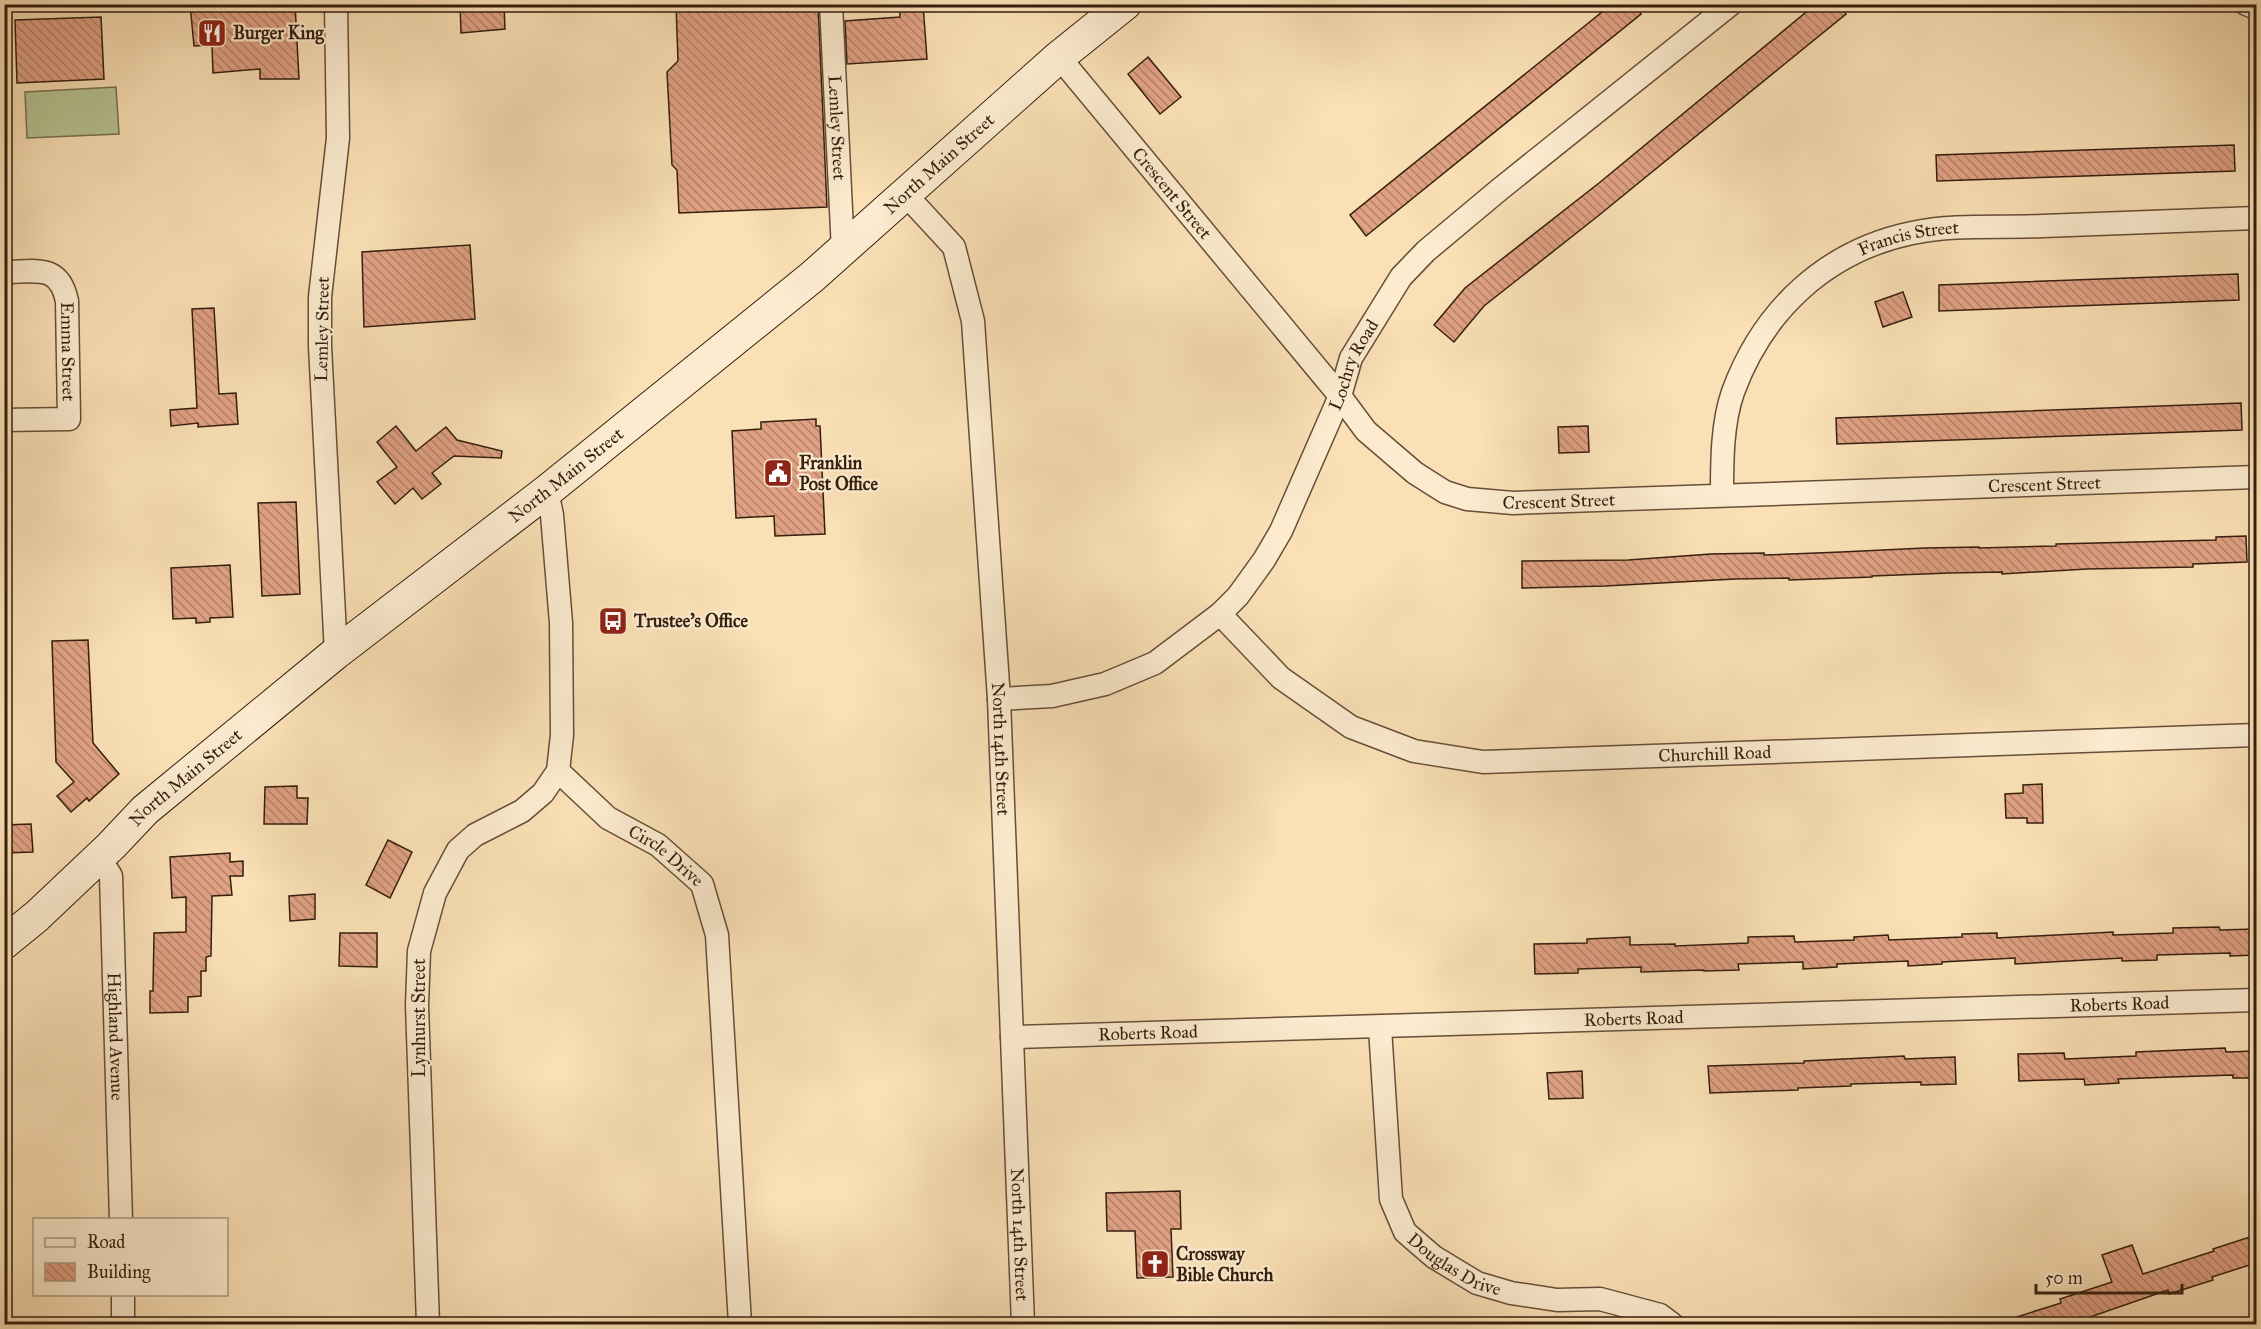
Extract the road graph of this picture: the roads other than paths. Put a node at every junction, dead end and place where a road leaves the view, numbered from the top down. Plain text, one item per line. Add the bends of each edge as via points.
1 (336, 4) edge
2 (831, 4) edge
3 (1125, 4) edge
4 (1731, 4) edge
5 (2246, 4) edge
6 (2256, 8) edge
7 (1059, 57) junction
8 (906, 195) junction
9 (2256, 218) edge
10 (843, 251) junction
11 (4, 272) edge
12 (1340, 396) junction
13 (4, 420) edge
14 (2256, 477) edge
15 (547, 491) junction
16 (1722, 495) junction
17 (1220, 615) junction
18 (336, 653) junction
19 (999, 699) junction
20 (2256, 735) edge
21 (558, 771) junction
22 (99, 857) junction
23 (4, 943) edge
24 (2256, 1000) edge
25 (1380, 1028) junction
26 (1012, 1037) junction
27 (120, 1218) edge
28 (123, 1296) edge
29 (123, 1324) edge
30 (428, 1324) edge
31 (740, 1324) edge
32 (1023, 1324) edge
33 (1672, 1324) edge

1 - 18 street, Lemley Street via 338,138 320,297
2 - 10 street, Lemley Street
3 - 7 street, North Main Street
4 - 12 street, Lochry Road via 1426,251 1386,300 1352,358
5 - 6 street
7 - 8 street, North Main Street
7 - 12 street, Crescent Street
8 - 10 street, North Main Street
8 - 19 street, North 14th Street via 954,247 973,321
9 - 16 street, Francis Street via 1953,227 1911,233 1844,256 1785,304 1764,329 1752,352 1733,393 1722,448
10 - 15 street, North Main Street
11 - 13 street, Emma Street via 50,274 64,288 69,419
12 - 16 street, Crescent Street via 1366,432 1414,473 1467,500 1513,503
12 - 17 street, Lochry Road via 1281,531 1238,596
14 - 16 street, Crescent Street
15 - 18 street, North Main Street
15 - 21 street via 561,623 562,735
17 - 19 street, Lochry Road via 1155,663 1105,684 1052,696
17 - 20 street, Churchill Road via 1281,678 1351,727 1413,750 1483,762
18 - 22 street, North Main Street via 145,810
19 - 26 street, North 14th Street
21 - 30 street, Lynhurst Street via 543,793 522,811 475,835 458,850 435,893 419,951 417,1005
21 - 31 street, Circle Drive via 608,818 658,845 702,884 717,934
22 - 23 street, North Main Street
22 - 27 street, Highland Avenue via 111,876
24 - 25 street, Roberts Road
25 - 26 street, Roberts Road
25 - 33 street, Douglas Drive via 1391,1199 1405,1232 1434,1257 1477,1283 1557,1300 1600,1299 1660,1315
26 - 32 street, North 14th Street
28 - 29 street

